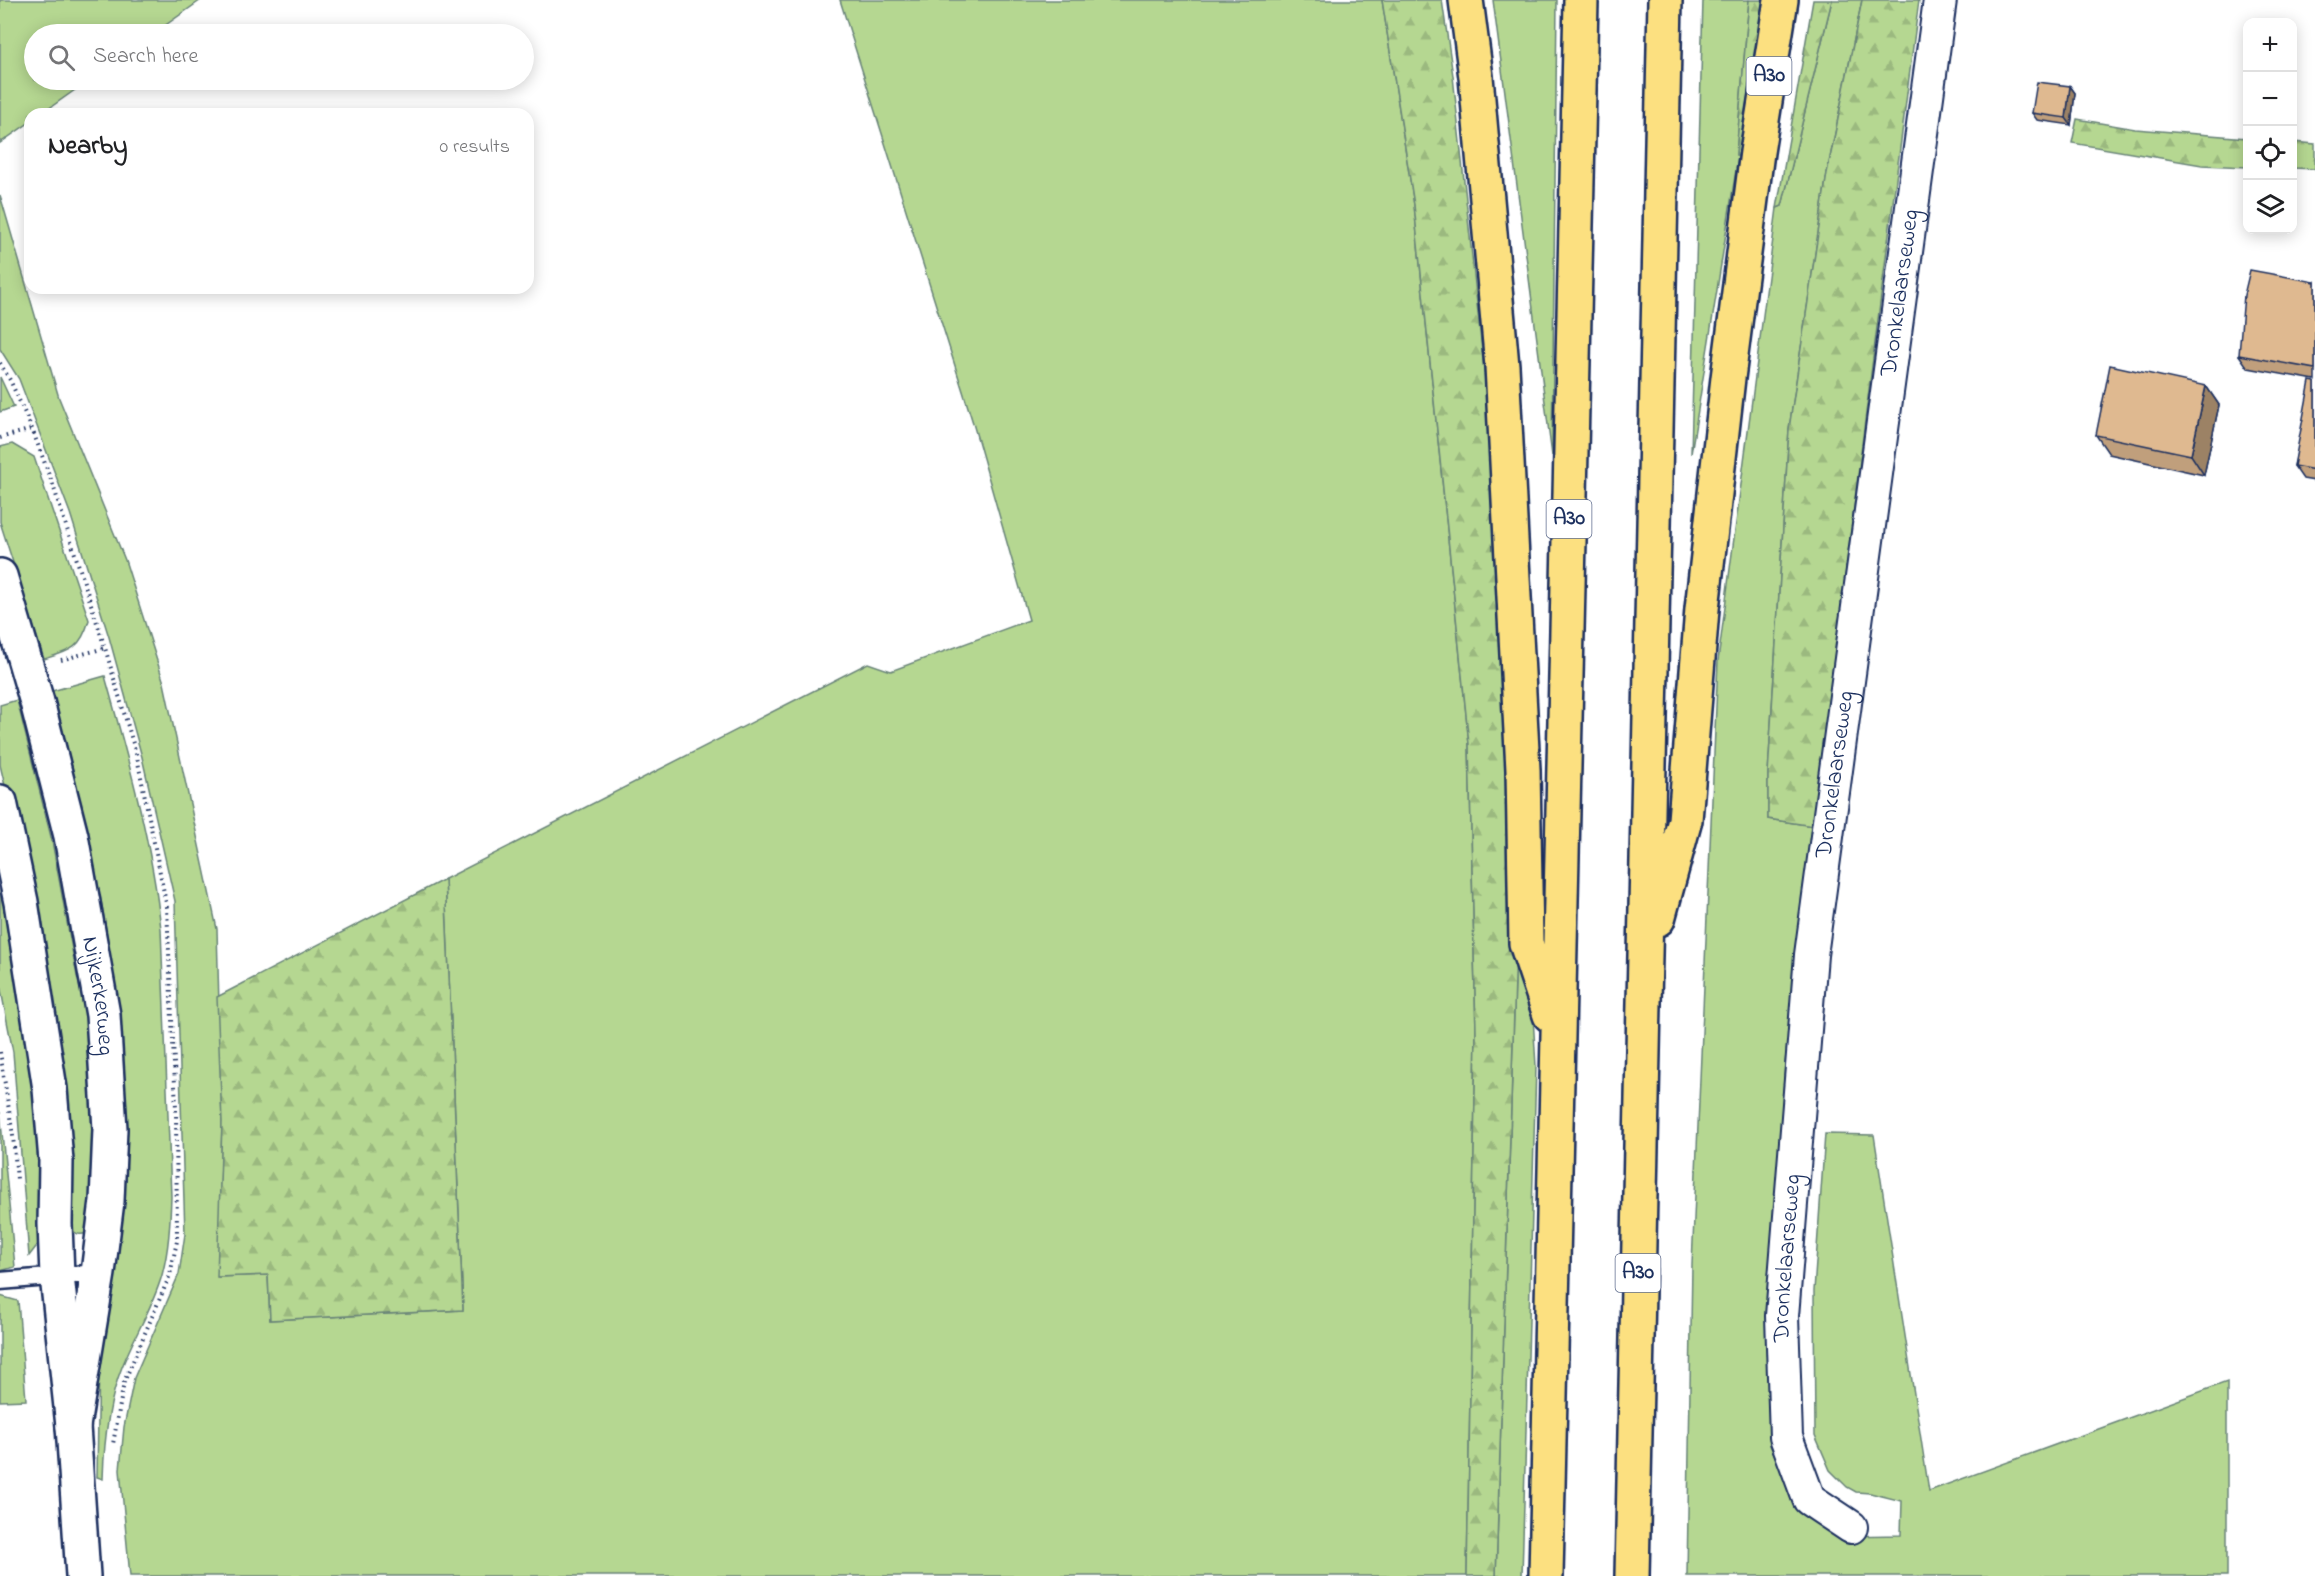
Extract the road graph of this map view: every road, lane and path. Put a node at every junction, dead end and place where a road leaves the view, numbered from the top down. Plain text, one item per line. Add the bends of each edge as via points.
1 (1466, 0) edge
2 (1581, 0) edge
3 (1665, 0) edge
4 (1781, 0) edge
5 (1940, 0) edge
6 (32, 429) dead end
7 (0, 438) edge
8 (0, 576) edge
9 (0, 802) edge
10 (1644, 970) junction
11 (1558, 1038) junction
12 (98, 1273) junction
13 (57, 1276) junction
14 (0, 1281) edge
15 (74, 1426) junction
16 (1851, 1527) dead end
17 (83, 1576) edge
18 (1546, 1576) edge
19 (1632, 1576) edge

1 - 11 highway, A30 via 1502,366 1523,770 1526,943
2 - 11 highway, A30
3 - 10 highway, A30
4 - 10 highway, A30 via 1728,378 1684,820
5 - 16 street, Dronkelaarseweg via 1810,955 1782,1316 1786,1437 1809,1499
6 - 7 path
8 - 12 street, Nijkerkerweg via 71,836 103,1014 110,1129
9 - 13 street, Nijkerkerweg via 21,902 50,1089 56,1161
10 - 19 highway, A30
11 - 18 highway, A30
12 - 13 lane
12 - 15 street, Nijkerkerweg
13 - 14 lane
13 - 15 street, Nijkerkerweg
15 - 17 street, Nijkerkerweg

